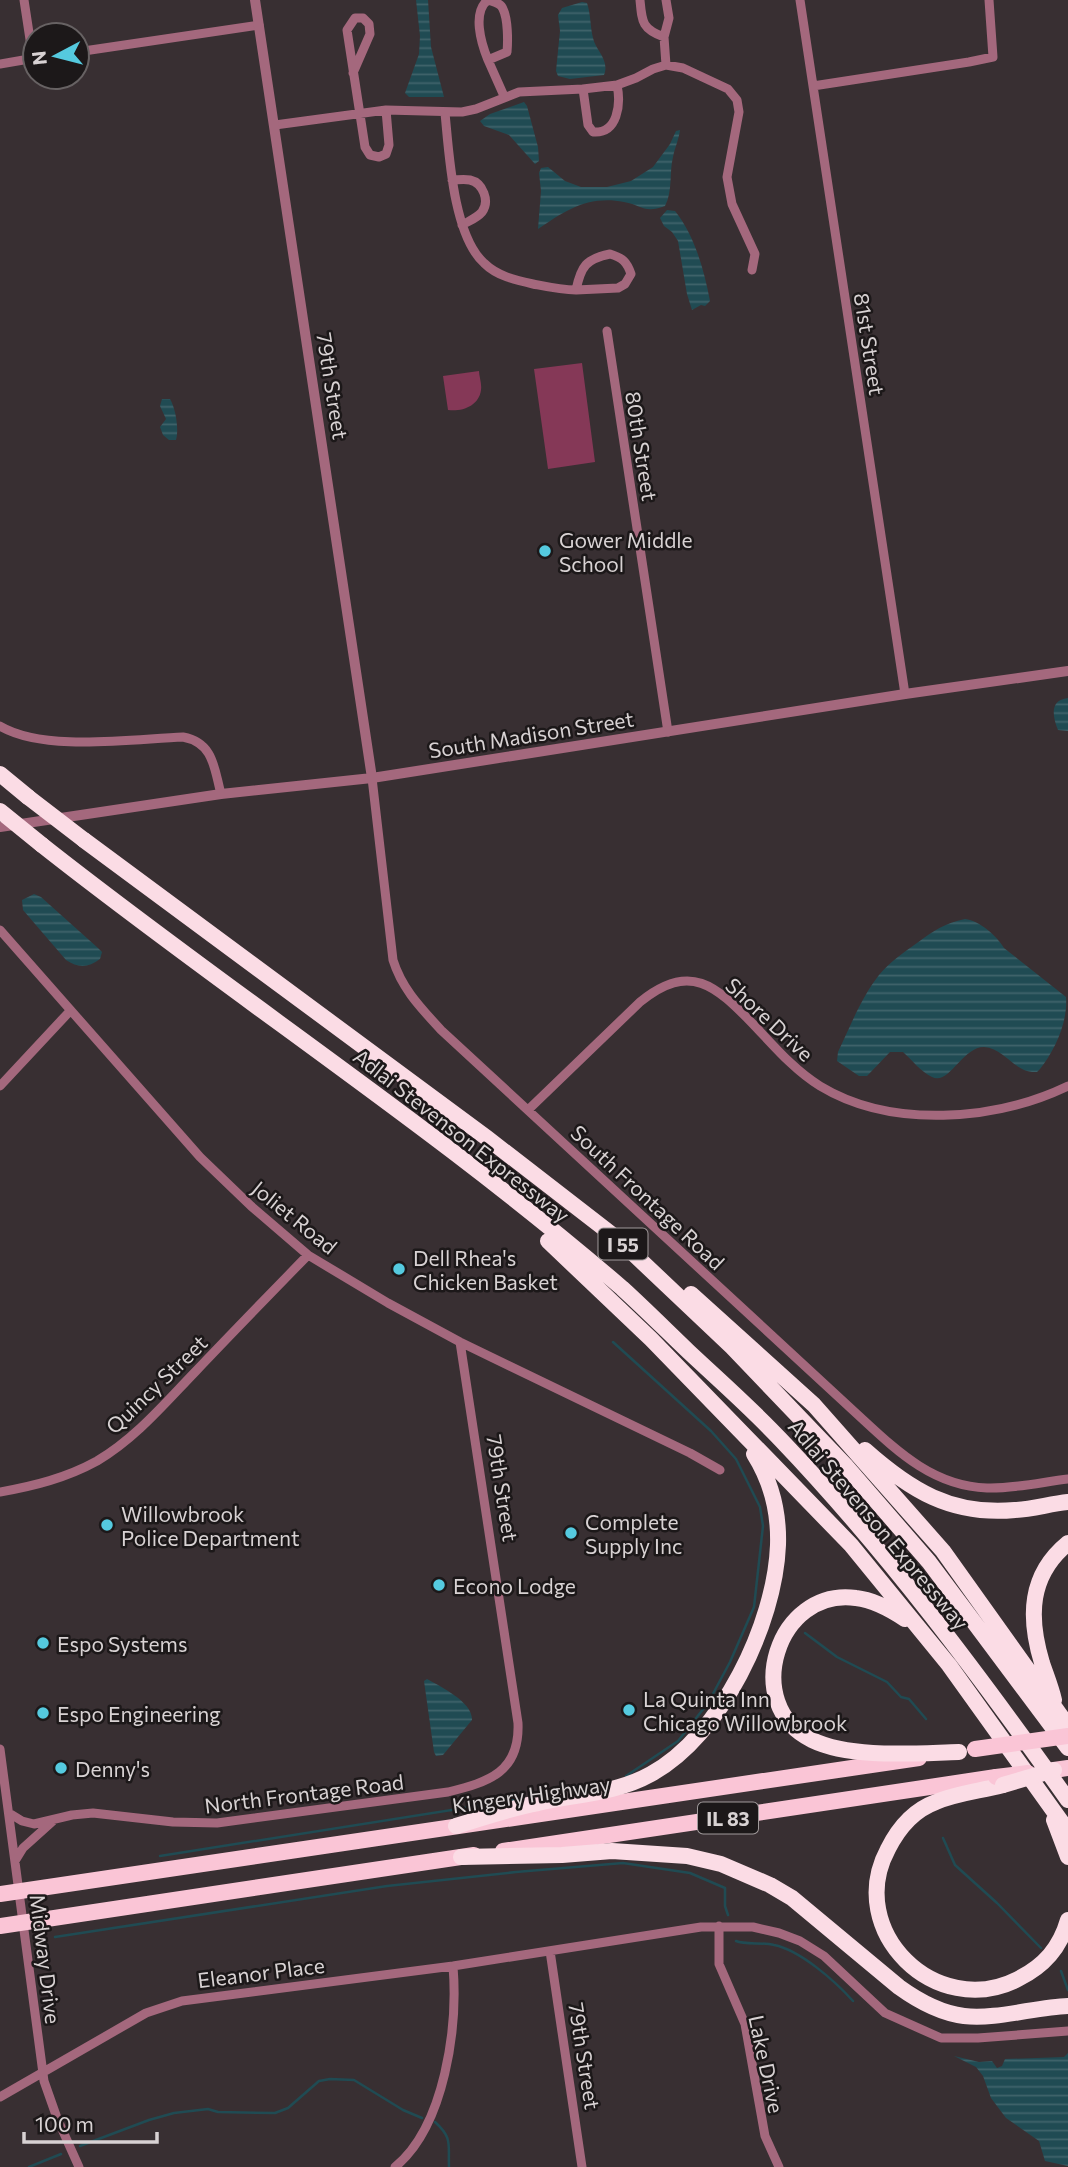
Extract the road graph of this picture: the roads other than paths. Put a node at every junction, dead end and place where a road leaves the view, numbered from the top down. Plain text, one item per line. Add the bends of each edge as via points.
1 (24, 0) edge
2 (255, 0) edge
3 (640, 0) edge
4 (666, 0) edge
5 (800, 0) edge
6 (989, 0) edge
7 (28, 21) edge
8 (259, 25) junction
9 (664, 37) junction
10 (91, 50) edge
11 (488, 60) junction
12 (21, 61) edge
13 (0, 64) edge
14 (666, 65) junction
15 (354, 73) junction
16 (618, 85) junction
17 (813, 86) junction
18 (583, 89) junction
19 (504, 96) junction
20 (386, 110) junction
21 (360, 113) junction
22 (445, 113) junction
23 (275, 125) junction
24 (452, 180) junction
25 (462, 225) junction
26 (752, 270) dead end
27 (576, 290) junction
28 (607, 331) dead end
29 (1068, 671) edge
30 (905, 694) junction
31 (0, 726) edge
32 (668, 732) junction
33 (0, 774) edge
34 (372, 778) junction
35 (220, 794) junction
36 (0, 811) edge
37 (0, 828) edge
38 (0, 930) edge
39 (70, 1011) junction
40 (0, 1086) edge
41 (1068, 1086) edge
42 (528, 1110) junction
43 (514, 1199) junction
44 (620, 1240) junction
45 (308, 1255) junction
46 (460, 1342) junction
47 (814, 1405) junction
48 (740, 1431) junction
49 (720, 1470) dead end
50 (1068, 1479) edge
51 (0, 1492) edge
52 (1068, 1502) edge
53 (1068, 1543) edge
54 (949, 1665) junction
55 (1056, 1709) junction
56 (518, 1723) joint
57 (1068, 1726) edge
58 (1068, 1736) edge
59 (1068, 1748) edge
60 (0, 1749) edge
61 (967, 1751) junction
62 (1061, 1769) edge
63 (999, 1781) junction
64 (1045, 1798) junction
65 (1068, 1800) edge
66 (9, 1813) junction
67 (54, 1820) junction
68 (456, 1826) junction
69 (1068, 1831) edge
70 (461, 1857) junction
71 (1068, 1857) edge
72 (15, 1861) junction
73 (19, 1891) junction
74 (0, 1894) edge
75 (1068, 1920) edge
76 (23, 1922) junction
77 (0, 1926) edge
78 (719, 1926) junction
79 (550, 1951) junction
80 (453, 1966) junction
81 (1068, 2006) edge
82 (1068, 2031) edge
83 (43, 2072) junction
84 (0, 2097) edge
85 (79, 2167) edge
86 (395, 2167) edge
87 (582, 2167) edge
88 (779, 2167) edge

1 - 7 street
2 - 8 street, 79th Street
3 - 9 street via 644,26
4 - 9 street via 669,18
5 - 17 street, 81st Street
6 - 17 street via 992,57
8 - 10 street
8 - 23 street, 79th Street
9 - 14 street
11 - 11 street via 478,13 488,0 503,9 508,40 507,52
11 - 19 street
12 - 13 street
14 - 16 street
14 - 26 street via 728,89 737,100 739,113 727,177 732,204 755,254
15 - 15 street via 370,34 363,18 355,18 346,30
15 - 21 street
16 - 18 street
16 - 18 street via 614,121 603,133 593,132 588,125
17 - 30 street, 81st Street
18 - 19 street via 529,90
19 - 22 street via 476,109
20 - 21 street
20 - 21 street via 389,145 379,157 370,155 365,147
20 - 22 street
21 - 23 street
22 - 24 street
23 - 34 street, 79th Street
24 - 25 street
24 - 25 street via 470,180 484,191 484,209
25 - 27 street via 482,262 495,271 513,279
27 - 27 street via 618,288 631,274 628,264 610,254 597,257 585,264
28 - 32 street, 80th Street
29 - 30 street, South Madison Street
30 - 32 street, South Madison Street
31 - 35 street via 40,740 195,739 210,754
32 - 34 street, South Madison Street
33 - 44 highway, Adlai Stevenson Expressway / I 55, bridge
34 - 35 street, South Madison Street
34 - 42 street, South Frontage Road via 393,960 399,977 408,994 441,1030
35 - 37 street, South Madison Street
36 - 43 highway, Adlai Stevenson Expressway / I 55, bridge via 100,891
38 - 39 street, Joliet Road
39 - 40 street
39 - 45 street, Joliet Road via 200,1157
41 - 42 street, Shore Drive via 1012,1107 971,1114 929,1115 870,1106 829,1091 803,1075 725,995 688,981 649,995
42 - 50 street, South Frontage Road via 919,1468 942,1479 988,1488
43 - 48 highway via 531,1227 651,1339
43 - 65 highway, Adlai Stevenson Expressway / I 55 via 624,1290 780,1439 923,1604
44 - 47 highway via 677,1281
44 - 59 highway, Adlai Stevenson Expressway / I 55 via 732,1347 845,1465 929,1562
45 - 46 street, Joliet Road
45 - 51 street, Quincy Street via 121,1445 66,1475
46 - 49 street, Joliet Road
46 - 56 street, 79th Street
47 - 52 highway via 902,1481 949,1505 1014,1510
47 - 55 highway via 943,1551
48 - 54 highway via 851,1545
48 - 68 highway via 765,1471 778,1546 774,1579 757,1636 728,1695 679,1755 648,1776 606,1792 537,1803
53 - 55 highway via 1048,1562 1033,1607 1034,1629
54 - 61 highway via 905,1619 887,1607 856,1597 820,1603 792,1622 781,1638 773,1676 779,1705 797,1730 810,1739 883,1753
54 - 64 highway
55 - 57 highway
56 - 67 street, North Frontage Road via 514,1753 503,1770 483,1782 448,1792 217,1824 93,1813
58 - 61 highway, Kingery Highway / IL 83, bridge
60 - 66 street, Midway Drive
61 - 68 highway, Kingery Highway / IL 83
62 - 63 highway, bridge
63 - 70 highway, IL 83
63 - 75 highway via 935,1802 903,1825 882,1860 877,1895 882,1924 916,1971 966,1991 997,1988 1030,1973 1055,1950
64 - 69 highway
64 - 71 highway
66 - 67 street, North Frontage Road via 34,1824
66 - 72 street, Midway Drive
67 - 72 street
68 - 73 highway, Kingery Highway / IL 83
70 - 76 highway, IL 83
70 - 81 highway via 612,1852 687,1856 721,1864 792,1898 899,1987 935,2007 963,2016 983,2016
72 - 73 street, Midway Drive
73 - 74 highway, Kingery Highway / IL 83
73 - 76 street, Midway Drive
76 - 77 highway, IL 83
76 - 83 street, Midway Drive
78 - 79 street
78 - 82 street via 753,1927 800,1941 824,1956 885,2012 941,2038
78 - 88 street, Lake Drive via 719,1964 744,2024 765,2136
79 - 80 street, Eleanor Place
79 - 87 street, 79th Street
80 - 83 street, Eleanor Place via 182,2001 146,2013
80 - 86 street via 453,2036 442,2082 423,2133
83 - 84 street, Eleanor Place
83 - 85 street, Midway Drive

